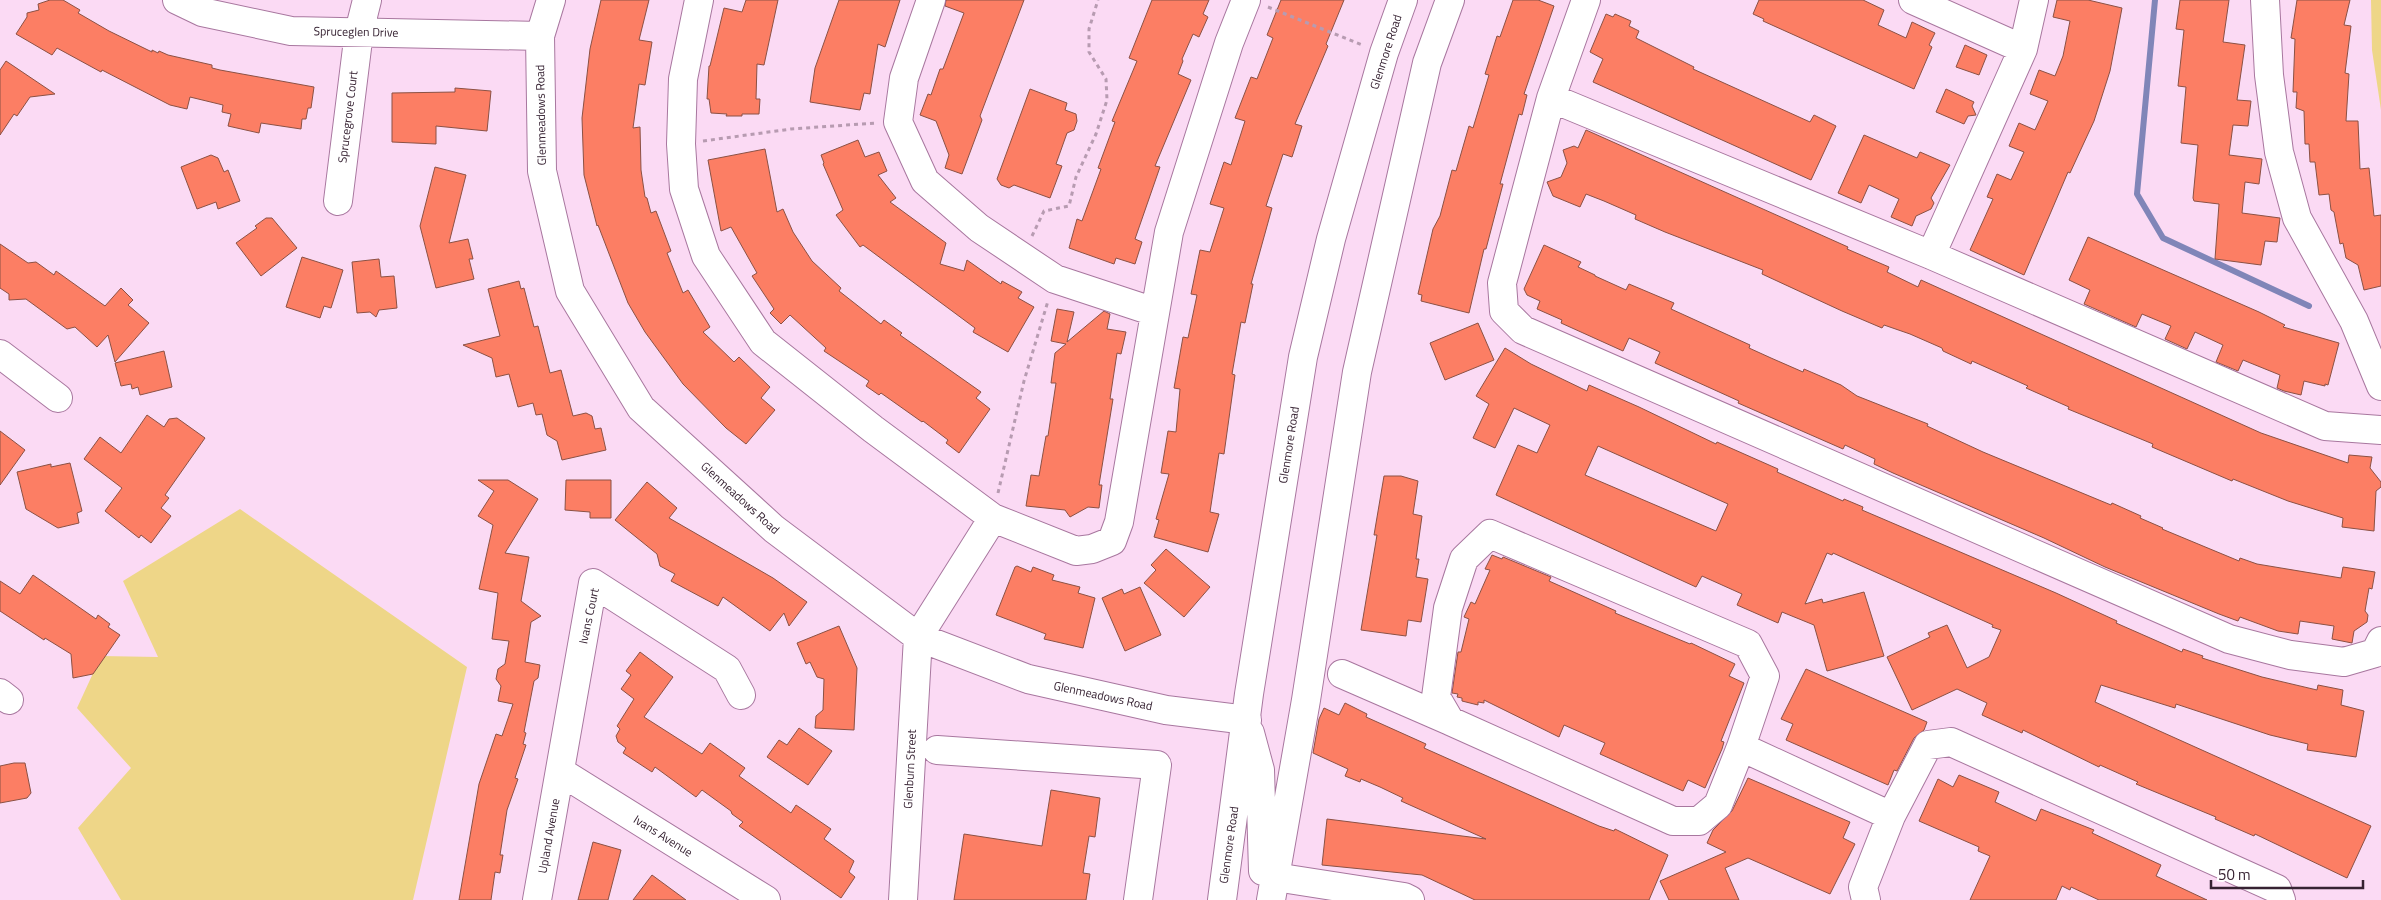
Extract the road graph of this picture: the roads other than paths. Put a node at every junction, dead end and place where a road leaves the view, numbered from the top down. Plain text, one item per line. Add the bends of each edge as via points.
1 (177, 0) edge
2 (367, 0) edge
3 (551, 0) edge
4 (699, 0) edge
5 (931, 0) edge
6 (1403, 0) edge
7 (1450, 0) edge
8 (1586, 0) edge
9 (1913, 0) edge
10 (2034, 0) edge
11 (2265, 0) edge
12 (1252, 2) edge
13 (359, 32) junction
14 (540, 36) junction
15 (2023, 49) junction
16 (1551, 98) junction
17 (338, 201) dead end
18 (1931, 255) junction
19 (1155, 312) junction
20 (0, 354) edge
21 (2381, 386) edge
22 (58, 398) dead end
23 (2381, 430) edge
24 (993, 518) junction
25 (918, 637) junction
26 (2381, 641) edge
27 (1342, 674) dead end
28 (741, 695) dead end
29 (1247, 720) junction
30 (1450, 721) junction
31 (1741, 746) junction
32 (937, 750) dead end
33 (561, 772) junction
34 (1891, 816) junction
35 (1270, 892) edge
36 (537, 900) edge
37 (766, 900) edge
38 (903, 900) edge
39 (1138, 900) edge
40 (1222, 900) edge
41 (1410, 900) edge
42 (1866, 900) edge
43 (2281, 900) edge

1 - 13 street, Spruceglen Drive via 202,12 291,31
2 - 13 street, Sprucegrove Court
3 - 14 street, Glenmeadows Road
4 - 24 street via 683,79 680,144 684,190 706,256 763,342
5 - 19 street via 904,78 898,122 925,181 979,228 1055,278
6 - 29 street, Glenmore Road via 1384,53 1331,239 1303,357
7 - 35 street via 1427,63 1357,372 1306,700
8 - 16 street
9 - 15 street
10 - 15 street
11 - 21 street via 2269,75 2279,152 2297,218 2354,320
12 - 19 street via 1229,44 1169,232
13 - 14 street, Spruceglen Drive
13 - 17 street, Sprucegrove Court
14 - 25 street, Glenmeadows Road via 542,172 570,291 641,408 774,530
15 - 18 street
16 - 18 street
16 - 26 street via 1502,283 1504,311 1523,330 2229,639 2290,655 2344,662 2375,653
18 - 23 street via 2325,426
19 - 24 street via 1119,522 1112,541 1092,550 1076,551
20 - 22 street
24 - 25 street
25 - 29 street, Glenmeadows Road via 1028,679 1166,710
25 - 38 street, Glenburn Street
27 - 30 street
28 - 33 street, Ivans Court via 727,669 594,583
29 - 35 street via 1260,770
29 - 40 street, Glenmore Road
30 - 31 street via 1673,821 1699,821 1718,805
30 - 31 street via 1436,698 1448,608 1464,559 1490,534 1748,644 1765,676
31 - 34 street
32 - 39 street via 1157,765
33 - 36 street, Upland Avenue
33 - 37 street, Ivans Avenue
34 - 42 street via 1863,888
34 - 43 street via 1928,744 1951,742 2277,889
35 - 41 street via 1404,897

